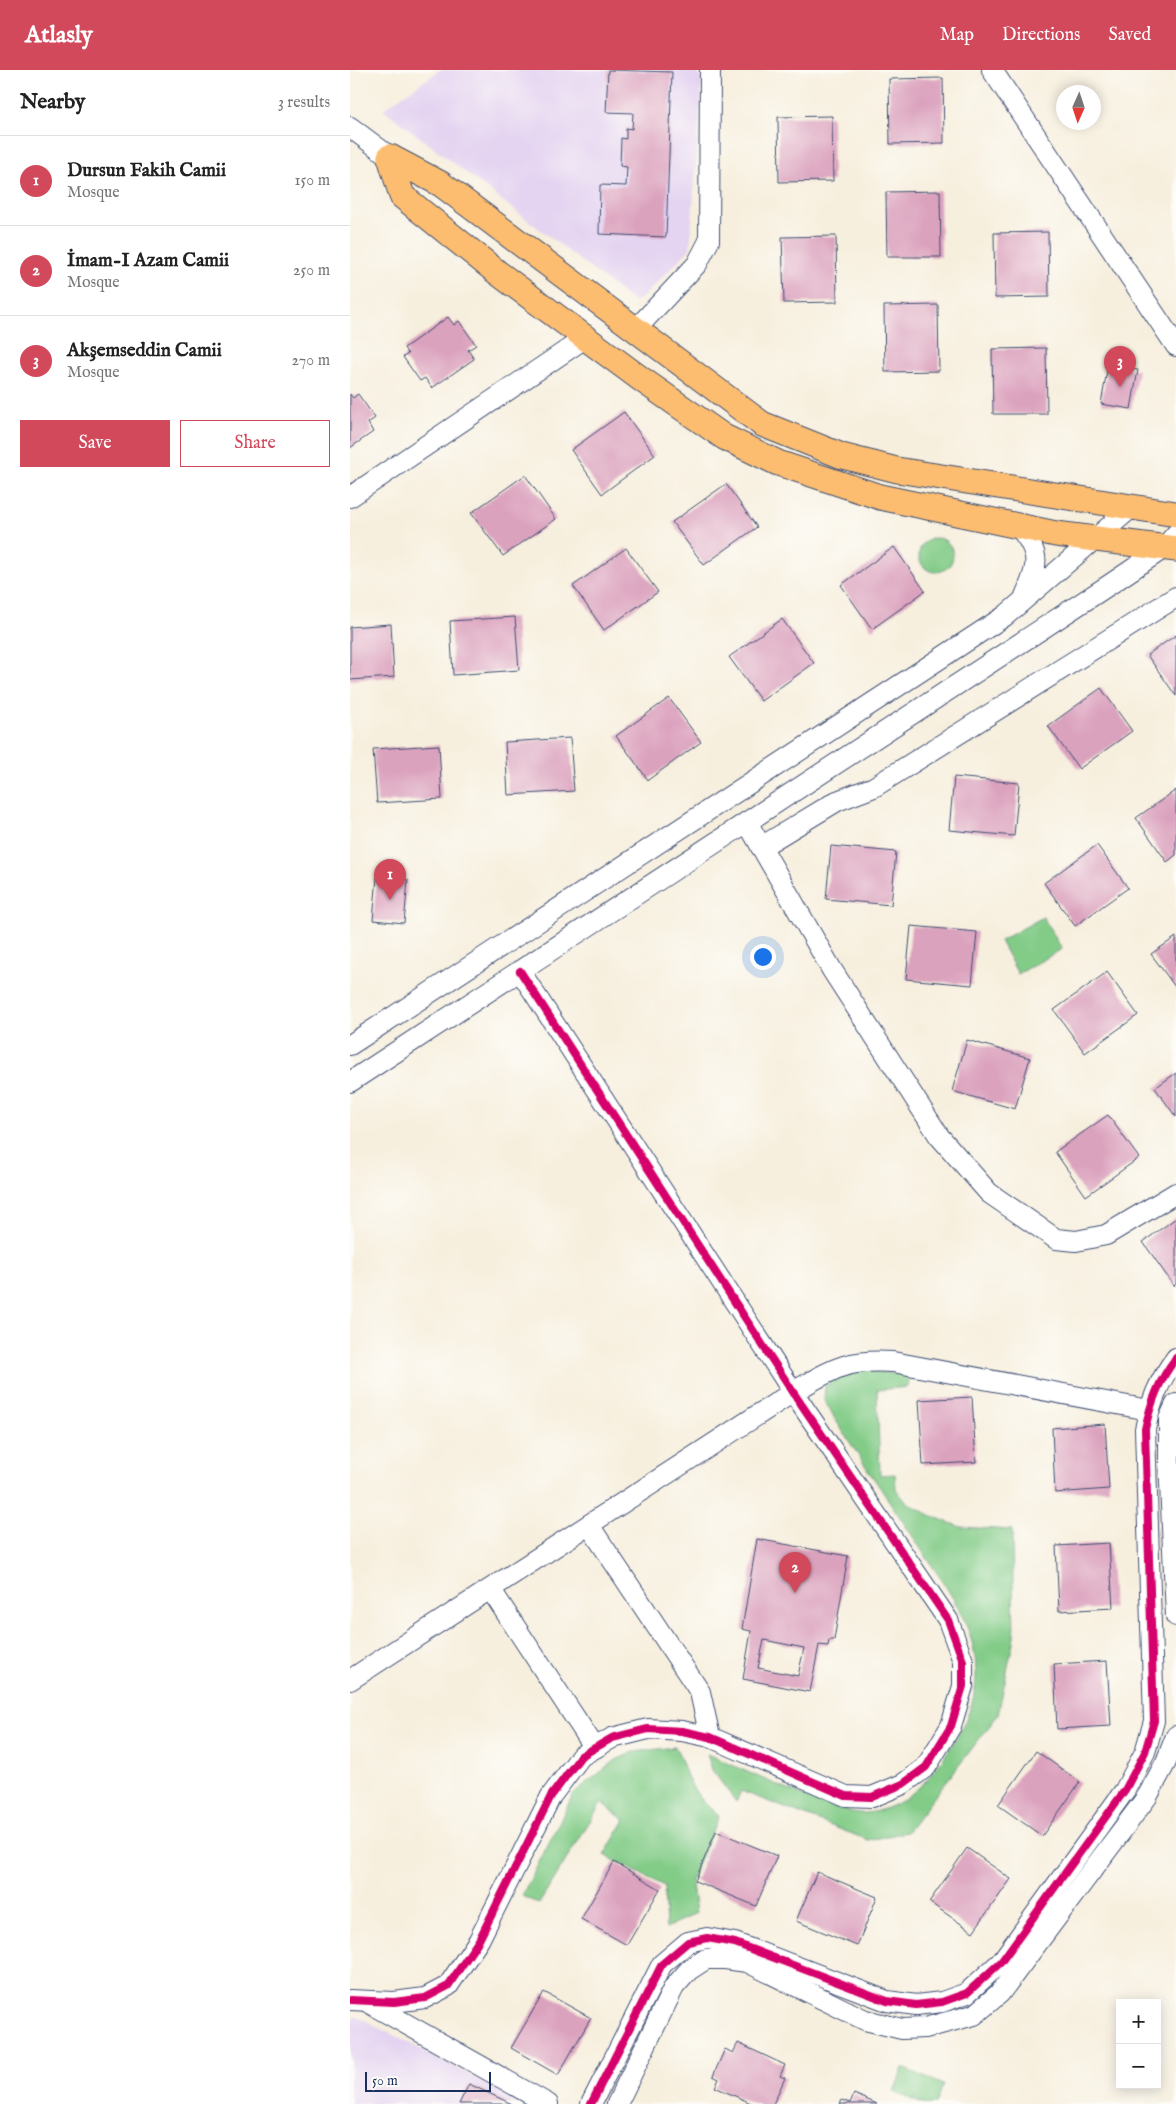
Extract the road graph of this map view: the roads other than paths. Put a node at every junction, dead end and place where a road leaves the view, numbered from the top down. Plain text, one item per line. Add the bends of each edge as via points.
1 (710, 70) edge
2 (992, 70) edge
3 (350, 127) edge
4 (390, 157) junction
5 (636, 329) junction
6 (586, 338) junction
7 (1176, 346) edge
8 (350, 497) edge
9 (1131, 508) junction
10 (1176, 514) edge
11 (1018, 526) junction
12 (1096, 539) junction
13 (1172, 544) edge
14 (1176, 597) edge
15 (1022, 602) junction
16 (747, 822) junction
17 (762, 847) junction
18 (520, 971) junction
19 (353, 1035) edge
20 (350, 1082) edge
21 (1176, 1193) edge
22 (1176, 1358) edge
23 (793, 1392) junction
24 (1176, 1404) edge
25 (1149, 1410) junction
26 (589, 1525) junction
27 (491, 1590) junction
28 (1176, 1616) edge
29 (350, 1680) edge
30 (710, 1736) junction
31 (1176, 1736) edge
32 (595, 1748) junction
33 (357, 2000) edge
34 (548, 2104) edge
35 (591, 2104) edge
36 (617, 2104) edge

1 - 5 street via 709,241 697,264
2 - 7 street
3 - 4 street
4 - 5 main road via 441,184
4 - 6 main road via 402,196
5 - 9 main road via 762,424 842,456 897,470
6 - 8 street
6 - 11 main road via 724,437 778,464 880,497
9 - 10 main road
9 - 12 street
11 - 12 main road
11 - 15 street via 1030,540 1036,558 1036,572
12 - 13 main road
12 - 15 street
13 - 16 street
14 - 17 street via 874,787 836,801
15 - 19 street via 1005,616
16 - 17 street
16 - 18 street
17 - 21 street via 832,970 939,1136 989,1193 1056,1239 1076,1241 1106,1235
18 - 20 street
18 - 23 street
22 - 25 street via 1164,1373
23 - 25 street via 835,1368 864,1360 893,1362
23 - 26 street
23 - 30 street via 948,1620 964,1661 963,1686 951,1726 926,1768 903,1784 872,1798 846,1796
24 - 28 street via 1169,1419 1169,1461
25 - 35 street via 1145,1428 1152,1728 1145,1752 1125,1790 1001,1962 966,1993 942,2002 916,2005 887,2001 735,1943 707,1938 688,1942 662,1964
26 - 27 street
26 - 30 street via 700,1692
27 - 29 street
27 - 32 street
30 - 32 street via 648,1729 612,1738
31 - 36 street via 1148,1797 1000,1993 974,2016 924,2028 902,2029 865,2020 747,1962 706,1959 689,1970 674,1987
32 - 33 street via 581,1756 551,1796 478,1940 448,1986 425,1998 394,2002
33 - 34 street

